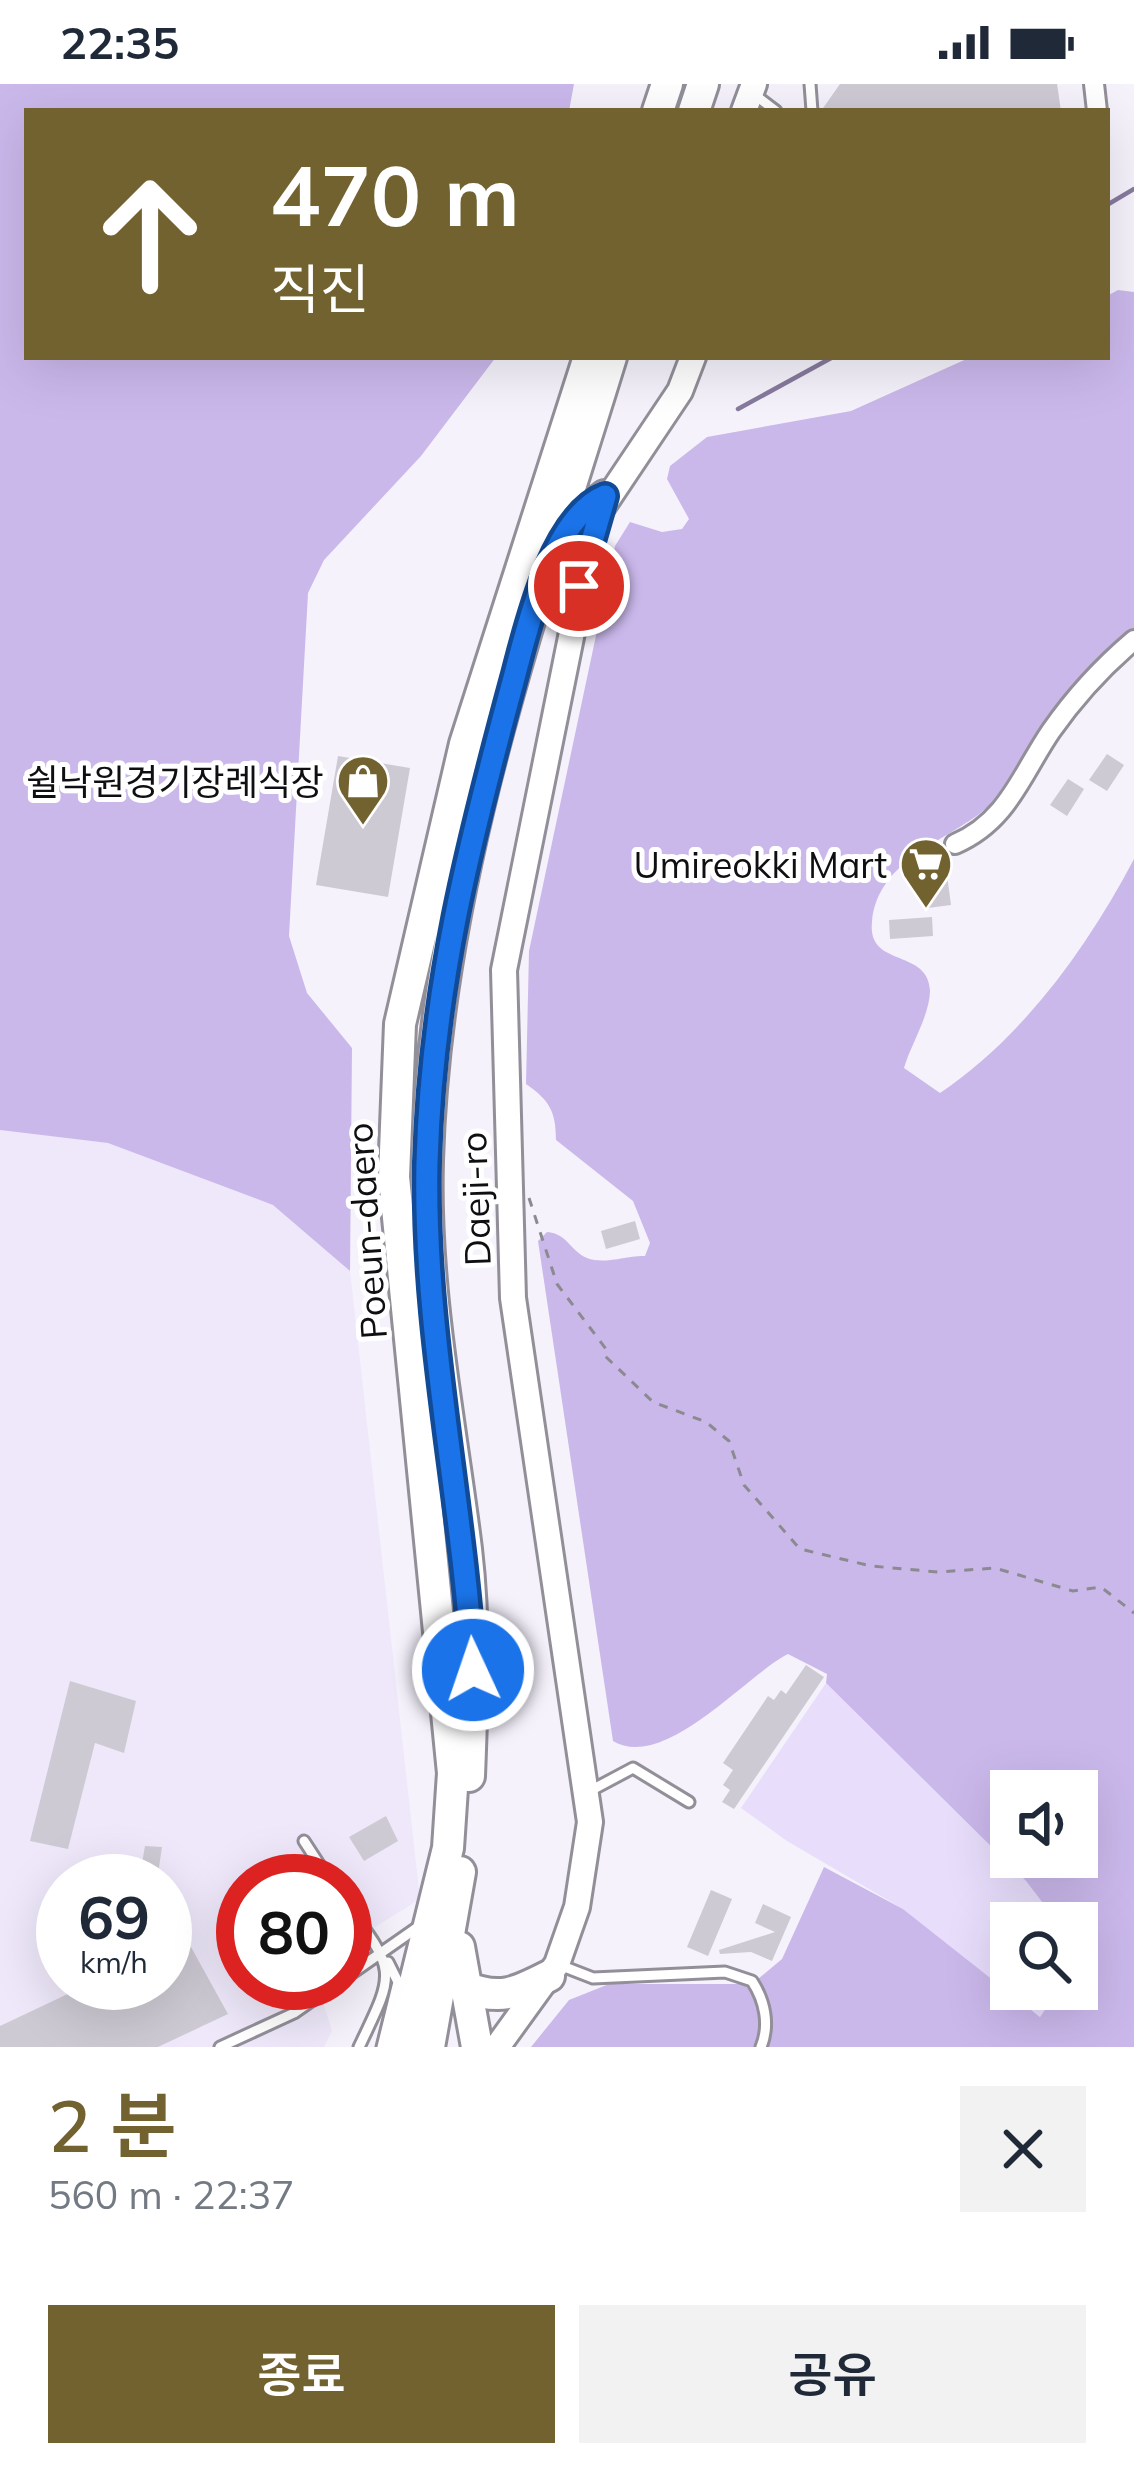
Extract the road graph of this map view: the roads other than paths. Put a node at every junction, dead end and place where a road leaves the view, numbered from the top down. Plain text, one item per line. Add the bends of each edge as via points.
1 (584, 360) edge
2 (610, 360) edge
3 (692, 360) edge
4 (605, 496) junction
5 (537, 590) junction
6 (1134, 640) edge
7 (955, 844) dead end
8 (588, 1792) junction
9 (689, 1802) dead end
10 (304, 1841) dead end
11 (312, 1854) edge
12 (443, 1916) junction
13 (372, 1942) edge
14 (380, 1954) junction
15 (372, 1959) edge
16 (553, 1970) junction
17 (465, 1987) junction
18 (297, 2010) edge
19 (220, 2047) edge
20 (359, 2047) edge
21 (382, 2047) edge
22 (399, 2047) edge
23 (429, 2047) edge
24 (477, 2047) edge
25 (497, 2047) edge
26 (760, 2047) edge

1 - 12 highway, Poeun-daero via 465,744 400,1024 394,1177 453,1772
2 - 5 highway, Poeun-daero
3 - 4 main road, Daeji-ro via 668,411
4 - 5 highway via 580,516
4 - 8 main road, Daeji-ro via 587,543 504,970 513,1298
5 - 12 highway, Poeun-daero via 458,884 436,1006 427,1164 434,1321 466,1552 473,1670 469,1785
6 - 7 street via 1091,676 1017,794 980,833
8 - 9 lane via 633,1768
8 - 16 main road, Daeji-ro via 577,1907
10 - 11 lane
12 - 14 lane
12 - 17 highway
12 - 21 highway
12 - 22 highway, Poeun-daero
12 - 23 highway, Poeun-daero
13 - 14 lane
14 - 15 lane
14 - 20 lane via 390,1982
14 - 21 lane via 398,1982
16 - 17 highway via 512,1996
16 - 25 main road, Daeji-ro
16 - 26 lane via 593,1978 725,1972 752,1981 767,2032
17 - 24 highway
18 - 19 lane

